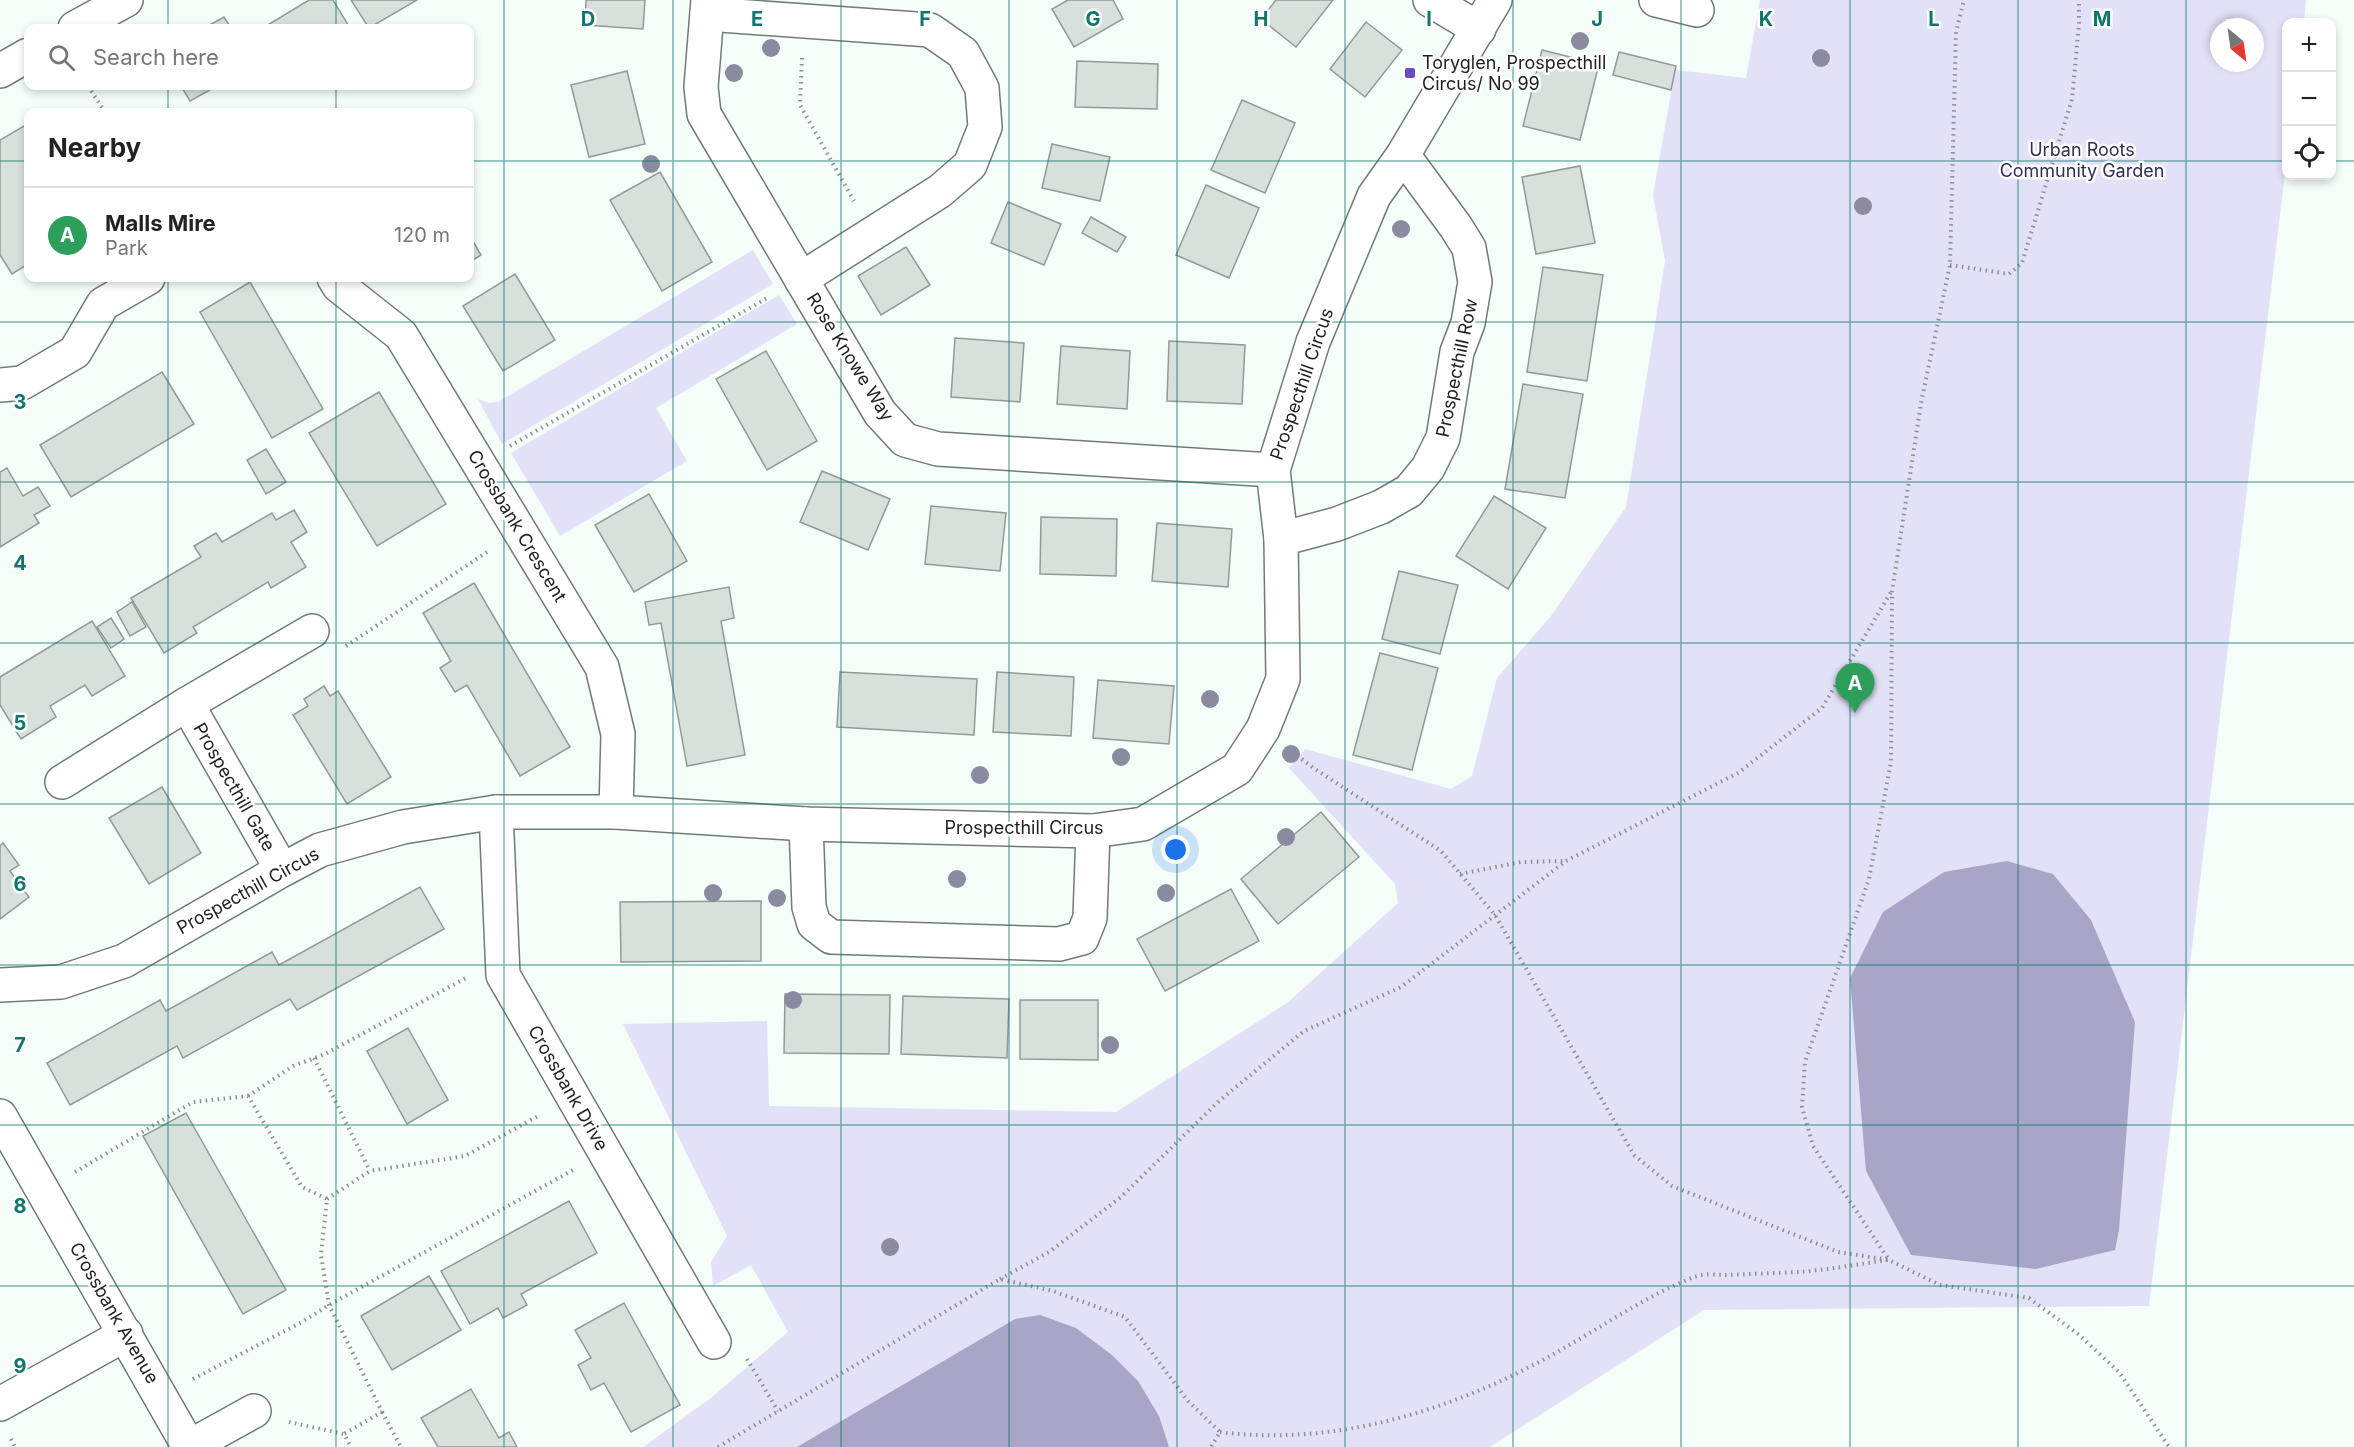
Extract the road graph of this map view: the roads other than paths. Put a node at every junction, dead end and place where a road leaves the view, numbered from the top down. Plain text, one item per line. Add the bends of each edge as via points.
1 (126, 0) edge
2 (1430, 0) edge
3 (1495, 0) edge
4 (1656, 0) edge
5 (707, 7) edge
6 (1697, 10) dead end
7 (82, 24) edge
8 (1479, 29) junction
9 (24, 57) edge
10 (0, 71) edge
11 (1402, 155) junction
12 (801, 279) junction
13 (141, 282) edge
14 (336, 282) edge
15 (0, 385) edge
16 (1273, 470) junction
17 (1281, 539) junction
18 (312, 631) road end
19 (187, 704) junction
20 (62, 782) dead end
21 (496, 812) junction
22 (616, 812) junction
23 (806, 824) junction
24 (1093, 831) junction
25 (282, 870) junction
26 (0, 985) edge
27 (0, 1116) edge
28 (126, 1334) junction
29 (714, 1342) road end
30 (0, 1404) edge
31 (254, 1411) road end

1 - 7 street
2 - 8 street
3 - 8 street, Prospecthill Circus
4 - 6 street
5 - 12 street, Rose Knowe Way via 701,87 704,114
5 - 12 street via 803,21 930,30 963,53 982,88 985,127 970,165 940,191
8 - 11 street, Prospecthill Circus
9 - 10 street
11 - 16 street, Prospecthill Circus via 1374,196 1317,332
11 - 17 street, Prospecthill Row via 1469,248 1475,282 1468,323 1457,352 1443,438 1428,468 1409,491 1337,525
12 - 16 street, Rose Knowe Way via 880,413 905,440 938,449
13 - 15 street via 103,304 75,352 22,383
14 - 22 street, Crossbank Crescent via 401,335 602,667 618,734
16 - 17 street, Prospecthill Circus
17 - 24 street, Prospecthill Circus via 1283,679 1263,729 1237,769 1196,795 1143,824
18 - 19 street, Prospecthill Gate
19 - 20 street, Prospecthill Gate
19 - 25 street, Prospecthill Gate
21 - 22 street, Prospecthill Circus
21 - 25 street, Prospecthill Circus via 403,827 320,850
21 - 29 street, Crossbank Drive via 503,975
22 - 23 street, Prospecthill Circus
23 - 24 street, Prospecthill Circus
23 - 24 street via 809,907 814,924 831,937 1059,944 1082,938 1090,918
25 - 26 street, Prospecthill Circus via 124,961 61,982
27 - 28 street, Crossbank Avenue
28 - 30 street
28 - 31 street, Crossbank Avenue via 189,1447

